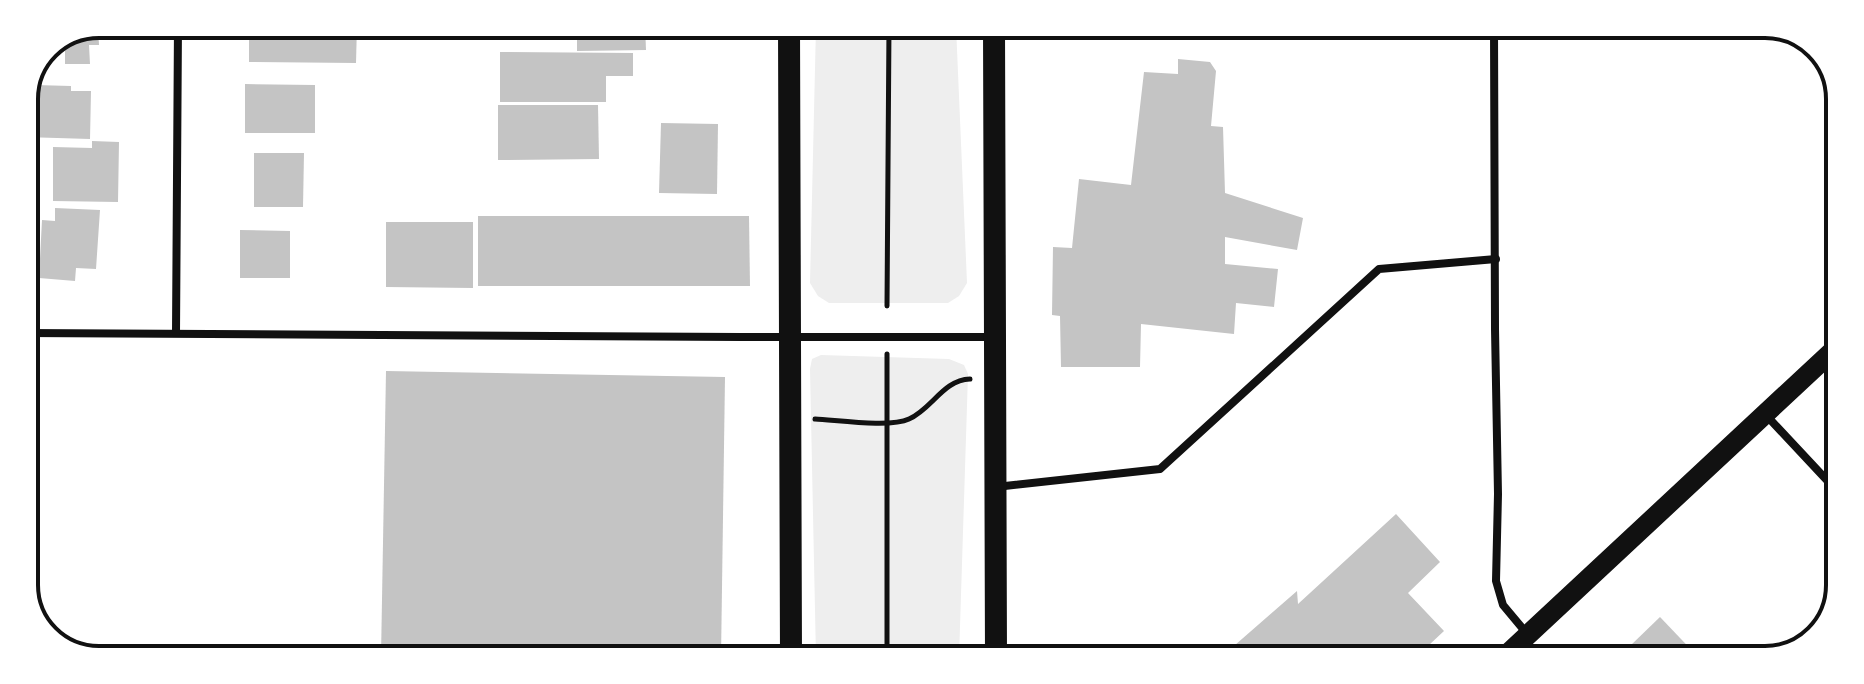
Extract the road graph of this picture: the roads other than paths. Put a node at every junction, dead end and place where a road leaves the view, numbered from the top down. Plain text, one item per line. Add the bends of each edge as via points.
1 (178, 38) edge
2 (789, 38) edge
3 (994, 38) edge
4 (1494, 38) edge
5 (1496, 259) junction
6 (38, 333) edge
7 (176, 333) junction
8 (789, 337) junction
9 (996, 337) junction
10 (1826, 357) edge
11 (1764, 414) junction
12 (1826, 479) edge
13 (996, 487) junction
14 (1528, 636) junction
15 (791, 646) edge
16 (996, 646) edge
17 (1517, 646) edge

1 - 7 street
2 - 8 highway
3 - 9 highway
4 - 5 street
5 - 13 street via 1379,269 1160,469
5 - 14 street via 1496,581 1503,605
6 - 7 street
7 - 8 street
8 - 9 street
8 - 15 highway
9 - 13 highway
10 - 11 main road
11 - 12 street
11 - 14 main road
13 - 16 highway
14 - 17 main road

